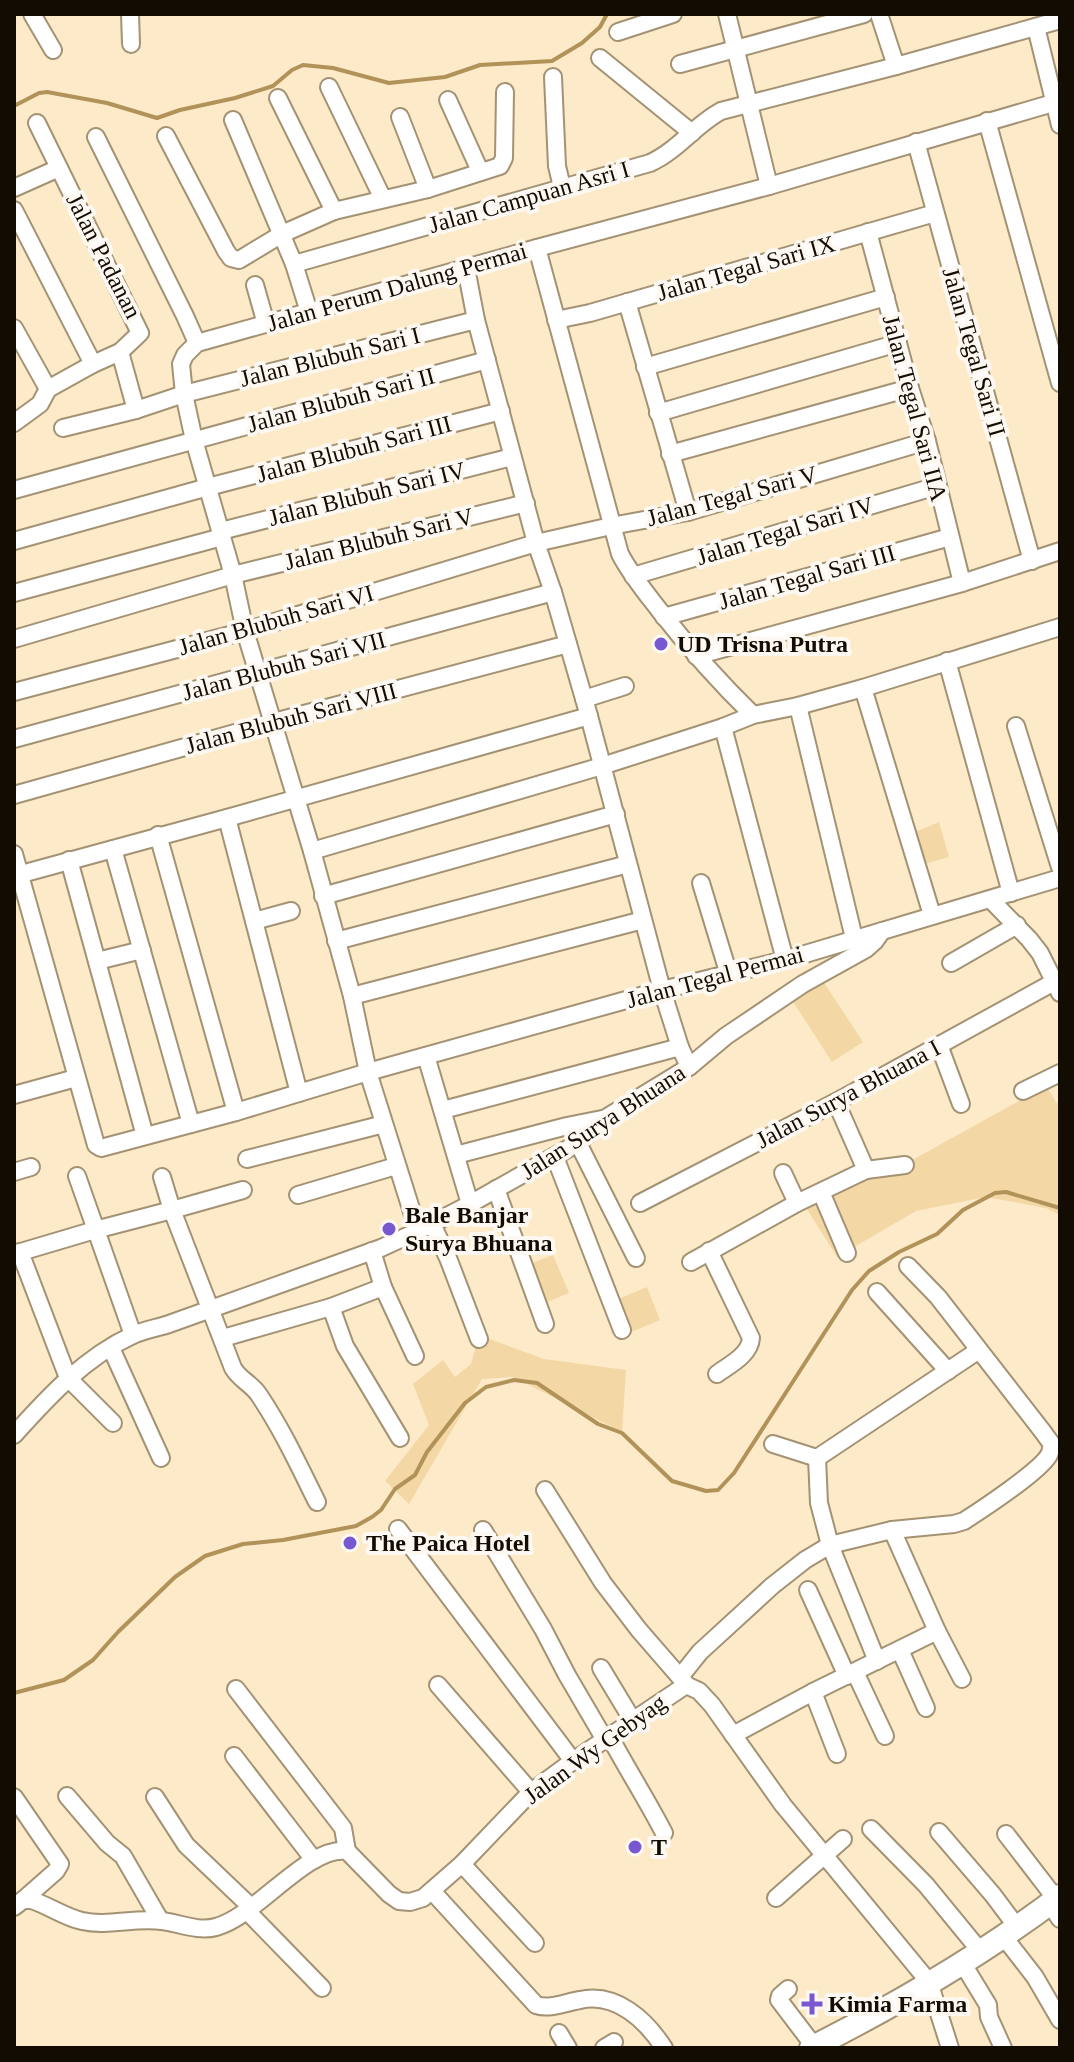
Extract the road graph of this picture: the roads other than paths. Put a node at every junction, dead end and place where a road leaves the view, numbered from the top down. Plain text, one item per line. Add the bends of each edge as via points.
1 (32, 14) edge
2 (130, 14) edge
3 (673, 14) edge
4 (727, 14) edge
5 (864, 14) edge
6 (879, 14) edge
7 (1060, 20) edge
8 (1036, 27) junction
9 (618, 32) dead end
10 (131, 44) dead end
11 (736, 49) junction
12 (53, 50) dead end
13 (600, 58) dead end
14 (680, 64) dead end
15 (896, 66) junction
16 (553, 77) dead end
17 (329, 87) dead end
18 (505, 92) dead end
19 (278, 98) dead end
20 (448, 100) dead end
21 (1058, 102) edge
22 (750, 105) junction
23 (400, 117) dead end
24 (233, 120) dead end
25 (987, 121) junction
26 (37, 123) dead end
27 (1060, 125) edge
28 (692, 133) junction
29 (166, 136) dead end
30 (96, 137) dead end
31 (916, 142) junction
32 (59, 168) junction
33 (480, 171) junction
34 (769, 186) junction
35 (562, 187) junction
36 (14, 188) edge
37 (428, 189) junction
38 (383, 199) junction
39 (14, 210) edge
40 (334, 211) junction
41 (935, 213) junction
42 (868, 232) junction
43 (282, 234) junction
44 (537, 248) junction
45 (294, 264) junction
46 (466, 268) junction
47 (255, 285) dead end
48 (886, 297) junction
49 (627, 302) junction
50 (309, 312) junction
51 (476, 320) junction
52 (556, 320) junction
53 (266, 324) junction
54 (14, 328) edge
55 (197, 343) junction
56 (898, 343) junction
57 (120, 352) junction
58 (487, 360) junction
59 (93, 364) junction
60 (645, 367) junction
61 (1060, 383) edge
62 (910, 388) junction
63 (48, 389) junction
64 (184, 394) junction
65 (136, 410) junction
66 (501, 411) junction
67 (658, 413) junction
68 (14, 423) edge
69 (63, 428) dead end
70 (194, 440) junction
71 (927, 441) junction
72 (670, 454) junction
73 (512, 457) junction
74 (937, 486) junction
75 (208, 487) junction
76 (14, 490) edge
77 (526, 503) junction
78 (688, 512) junction
79 (611, 526) junction
80 (221, 534) junction
81 (950, 537) junction
82 (14, 541) edge
83 (536, 543) junction
84 (1060, 551) edge
85 (1032, 561) junction
86 (233, 575) junction
87 (633, 576) junction
88 (962, 583) junction
89 (553, 592) junction
90 (14, 593) edge
91 (664, 617) junction
92 (1060, 627) edge
93 (245, 631) junction
94 (14, 639) edge
95 (568, 644) junction
96 (696, 656) junction
97 (947, 661) junction
98 (259, 673) junction
99 (625, 686) dead end
100 (863, 688) junction
101 (14, 692) edge
102 (798, 706) junction
103 (586, 707) junction
104 (753, 715) junction
105 (274, 722) junction
106 (1016, 726) dead end
107 (723, 727) junction
108 (14, 739) edge
109 (602, 766) junction
110 (14, 795) edge
111 (296, 798) junction
112 (616, 814) junction
113 (227, 818) junction
114 (158, 835) junction
115 (113, 849) junction
116 (312, 851) junction
117 (14, 854) edge
118 (69, 860) junction
119 (628, 864) junction
120 (1060, 867) edge
121 (17, 875) edge
122 (1060, 878) edge
123 (701, 883) dead end
124 (1011, 893) junction
125 (323, 896) junction
126 (991, 900) junction
127 (291, 911) dead end
128 (932, 915) junction
129 (643, 920) junction
130 (254, 921) junction
131 (1017, 925) junction
132 (882, 931) junction
133 (854, 938) junction
134 (336, 941) junction
135 (142, 950) junction
136 (785, 960) junction
137 (97, 961) junction
138 (951, 963) dead end
139 (729, 975) junction
140 (1057, 987) edge
141 (662, 990) junction
142 (352, 996) junction
143 (939, 1045) junction
144 (680, 1047) junction
145 (426, 1056) junction
146 (689, 1067) junction
147 (368, 1072) junction
148 (1060, 1073) edge
149 (76, 1078) junction
150 (1023, 1091) dead end
151 (299, 1093) junction
152 (14, 1095) edge
153 (836, 1102) junction
154 (961, 1104) dead end
155 (443, 1110) junction
156 (236, 1112) junction
157 (604, 1119) junction
158 (191, 1124) junction
159 (384, 1124) junction
160 (145, 1136) junction
161 (578, 1143) junction
162 (456, 1155) junction
163 (555, 1157) junction
164 (247, 1159) dead end
165 (905, 1165) dead end
166 (396, 1166) junction
167 (31, 1167) dead end
168 (866, 1170) junction
169 (14, 1172) edge
170 (783, 1173) dead end
171 (77, 1176) dead end
172 (162, 1177) dead end
173 (496, 1189) junction
174 (243, 1190) dead end
175 (821, 1192) junction
176 (298, 1195) dead end
177 (640, 1203) dead end
178 (797, 1203) junction
179 (470, 1204) junction
180 (172, 1210) junction
181 (425, 1228) junction
182 (95, 1230) junction
183 (372, 1251) junction
184 (709, 1251) junction
185 (17, 1253) edge
186 (847, 1253) dead end
187 (636, 1258) dead end
188 (691, 1262) dead end
189 (908, 1266) dead end
190 (383, 1287) junction
191 (877, 1292) dead end
192 (331, 1307) junction
193 (210, 1309) junction
194 (545, 1324) dead end
195 (622, 1330) dead end
196 (133, 1335) junction
197 (223, 1338) junction
198 (479, 1339) dead end
199 (111, 1348) junction
200 (979, 1350) junction
201 (415, 1356) dead end
202 (948, 1371) junction
203 (717, 1374) dead end
204 (68, 1378) junction
205 (113, 1423) dead end
206 (15, 1433) edge
207 (400, 1438) dead end
208 (773, 1444) dead end
209 (161, 1458) dead end
210 (817, 1458) junction
211 (545, 1490) dead end
212 (317, 1502) dead end
213 (398, 1529) dead end
214 (483, 1530) dead end
215 (892, 1530) junction
216 (830, 1545) junction
217 (808, 1590) dead end
218 (937, 1631) junction
219 (900, 1650) junction
220 (877, 1661) junction
221 (601, 1668) dead end
222 (851, 1674) junction
223 (962, 1679) dead end
224 (683, 1681) junction
225 (438, 1685) dead end
226 (236, 1689) dead end
227 (813, 1692) junction
228 (926, 1708) dead end
229 (633, 1721) junction
230 (733, 1735) junction
231 (885, 1736) dead end
232 (607, 1738) junction
233 (837, 1754) dead end
234 (234, 1756) dead end
235 (573, 1761) junction
236 (531, 1792) junction
237 (67, 1796) dead end
238 (14, 1797) edge
239 (155, 1797) dead end
240 (871, 1829) dead end
241 (939, 1832) dead end
242 (664, 1833) dead end
243 (1006, 1834) dead end
244 (843, 1839) dead end
245 (347, 1851) junction
246 (825, 1857) junction
247 (314, 1860) junction
248 (462, 1864) junction
249 (432, 1891) junction
250 (776, 1898) dead end
251 (17, 1902) edge
252 (1057, 1905) edge
253 (249, 1910) junction
254 (160, 1920) junction
255 (1010, 1932) junction
256 (535, 1943) dead end
257 (972, 1958) junction
258 (929, 1982) junction
259 (322, 1988) dead end
260 (788, 1989) dead end
261 (1060, 2020) edge
262 (559, 2033) dead end
263 (813, 2047) edge
264 (568, 2048) edge
265 (664, 2048) edge
266 (950, 2048) edge
267 (1003, 2048) edge

1 - 12 street
2 - 10 street
3 - 9 street
4 - 11 street
5 - 11 street
6 - 15 street
7 - 8 street, Jalan Campuan Asri I
8 - 15 street, Jalan Campuan Asri I
8 - 21 street
11 - 14 street
11 - 22 street
13 - 28 street
15 - 22 street, Jalan Campuan Asri I
16 - 35 street
17 - 38 street
18 - 33 street via 504,161
19 - 40 street
20 - 33 street
21 - 25 street, Jalan Perum Dalung Permai
21 - 27 street
22 - 28 street, Jalan Campuan Asri I via 721,111
22 - 34 street
23 - 37 street
24 - 43 street
25 - 31 street, Jalan Perum Dalung Permai
25 - 61 street
26 - 32 street, Jalan Padanan
28 - 35 street, Jalan Campuan Asri I via 650,163
29 - 43 street via 231,258 239,260
30 - 55 street
31 - 34 street, Jalan Perum Dalung Permai
31 - 41 street, Jalan Tegal Sari II
32 - 36 street, Jalan Padanan
32 - 57 street, Jalan Padanan via 140,329
33 - 37 street
34 - 44 street, Jalan Perum Dalung Permai
35 - 45 street, Jalan Campuan Asri I
37 - 38 street
38 - 40 street
39 - 59 street
40 - 43 street
41 - 42 street, Jalan Tegal Sari IX
41 - 85 street, Jalan Tegal Sari II
42 - 48 street, Jalan Tegal Sari IIA
42 - 49 street, Jalan Tegal Sari IX
43 - 45 street
44 - 46 street, Jalan Perum Dalung Permai
44 - 52 street
45 - 50 street
46 - 50 street, Jalan Perum Dalung Permai
46 - 51 street
47 - 53 street
48 - 56 street, Jalan Tegal Sari IIA
48 - 60 street
49 - 52 street, Jalan Tegal Sari IX
49 - 60 street
50 - 53 street, Jalan Perum Dalung Permai
51 - 58 street
51 - 64 street, Jalan Blubuh Sari I
52 - 79 street
53 - 55 street, Jalan Perum Dalung Permai
54 - 63 street
55 - 64 street via 181,364
56 - 62 street, Jalan Tegal Sari IIA
56 - 67 street
57 - 59 street, Jalan Padanan
57 - 65 street
58 - 66 street
58 - 70 street, Jalan Blubuh Sari II
59 - 63 street, Jalan Padanan
60 - 67 street
62 - 71 street, Jalan Tegal Sari IIA
62 - 72 street
63 - 68 street, Jalan Padanan via 40,404
64 - 65 street, Jalan Blubuh Sari I
64 - 70 street
65 - 69 street, Jalan Blubuh Sari I
66 - 73 street
66 - 75 street, Jalan Blubuh Sari III
67 - 72 street
70 - 75 street
70 - 76 street, Jalan Blubuh Sari II
71 - 74 street, Jalan Tegal Sari IIA
71 - 78 street, Jalan Tegal Sari V
72 - 78 street
73 - 77 street
73 - 80 street, Jalan Blubuh Sari IV
74 - 81 street, Jalan Tegal Sari IIA
74 - 87 street, Jalan Tegal Sari IV
75 - 80 street
75 - 82 street, Jalan Blubuh Sari III
77 - 83 street
77 - 86 street, Jalan Blubuh Sari V
78 - 79 street, Jalan Tegal Sari V
79 - 83 street, Jalan Tegal Sari V
79 - 87 street
80 - 86 street
80 - 90 street, Jalan Blubuh Sari IV
81 - 88 street, Jalan Tegal Sari IIA
81 - 91 street, Jalan Tegal Sari III
83 - 89 street
83 - 93 street, Jalan Blubuh Sari VI
84 - 85 street
85 - 88 street
86 - 93 street
86 - 94 street, Jalan Blubuh Sari V
87 - 91 street
88 - 96 street
89 - 95 street
89 - 98 street, Jalan Blubuh Sari VII
91 - 96 street
92 - 97 street
93 - 98 street
93 - 101 street, Jalan Blubuh Sari VI
95 - 103 street
95 - 105 street, Jalan Blubuh Sari VIII
96 - 104 street
97 - 100 street
97 - 124 street
98 - 105 street
98 - 108 street, Jalan Blubuh Sari VII
99 - 103 street
100 - 102 street
100 - 128 street
102 - 104 street
102 - 133 street
103 - 109 street
103 - 111 street
104 - 107 street
105 - 110 street, Jalan Blubuh Sari VIII
105 - 111 street
106 - 120 street
107 - 109 street
107 - 136 street
109 - 112 street
109 - 116 street
111 - 113 street
111 - 116 street
112 - 119 street
112 - 125 street
113 - 114 street
113 - 130 street
114 - 115 street
114 - 156 street
115 - 118 street
115 - 135 street
116 - 125 street
117 - 121 street
118 - 121 street
118 - 137 street
119 - 129 street
119 - 134 street
121 - 149 street
122 - 124 street, Jalan Tegal Permai
123 - 139 street
124 - 126 street, Jalan Tegal Permai
125 - 134 street
126 - 128 street, Jalan Tegal Permai
126 - 131 street, Jalan Surya Bhuana I
127 - 130 street
128 - 132 street, Jalan Tegal Permai
129 - 141 street
129 - 142 street
130 - 151 street
131 - 138 street
131 - 140 street, Jalan Surya Bhuana I via 1040,953
132 - 133 street, Jalan Tegal Permai
132 - 146 street, Jalan Surya Bhuana via 866,949 779,1000
133 - 136 street, Jalan Tegal Permai
134 - 142 street
135 - 137 street
135 - 158 street
136 - 139 street, Jalan Tegal Permai
137 - 160 street
139 - 141 street, Jalan Tegal Permai
140 - 143 street, Jalan Surya Bhuana I
141 - 144 street
141 - 145 street, Jalan Tegal Permai
142 - 147 street
143 - 153 street, Jalan Surya Bhuana I
143 - 154 street
144 - 146 street
144 - 155 street
145 - 147 street, Jalan Tegal Permai
145 - 155 street
146 - 157 street, Jalan Surya Bhuana
147 - 151 street, Jalan Tegal Permai
147 - 159 street
148 - 150 street
149 - 152 street
149 - 160 street, Jalan Tegal Permai via 98,1148
151 - 156 street, Jalan Tegal Permai
153 - 168 street
153 - 177 street, Jalan Surya Bhuana I
155 - 162 street
156 - 158 street, Jalan Tegal Permai
157 - 161 street, Jalan Surya Bhuana
157 - 162 street
158 - 160 street, Jalan Tegal Permai
159 - 164 street
159 - 166 street
161 - 163 street, Jalan Surya Bhuana
161 - 187 street
162 - 179 street
163 - 173 street, Jalan Surya Bhuana
163 - 195 street
165 - 168 street
166 - 176 street
166 - 181 street
167 - 169 street
168 - 175 street
170 - 178 street
171 - 182 street
172 - 180 street
173 - 179 street, Jalan Surya Bhuana
173 - 194 street
174 - 180 street
175 - 178 street
175 - 186 street
178 - 184 street
179 - 181 street, Jalan Surya Bhuana
180 - 182 street
180 - 193 street
181 - 183 street, Jalan Surya Bhuana
181 - 198 street via 448,1258
182 - 185 street
182 - 196 street
183 - 190 street
183 - 193 street, Jalan Surya Bhuana
184 - 188 street
184 - 203 street via 751,1338 746,1352
185 - 204 street
189 - 200 street
190 - 192 street
190 - 201 street
191 - 202 street
192 - 197 street
192 - 207 street via 350,1355
193 - 196 street, Jalan Surya Bhuana
193 - 197 street
196 - 199 street, Jalan Surya Bhuana
197 - 212 street via 233,1368 268,1408
199 - 204 street, Jalan Surya Bhuana
199 - 209 street
200 - 202 street
200 - 215 street via 1051,1443 1051,1452 964,1521
202 - 210 street
204 - 205 street
204 - 206 street, Jalan Surya Bhuana
208 - 210 street
210 - 216 street via 819,1503
211 - 224 street via 603,1583
213 - 235 street
214 - 232 street
215 - 216 street
215 - 218 street
216 - 220 street
216 - 224 street via 772,1586 700,1652
217 - 222 street
218 - 219 street
218 - 223 street
219 - 220 street
219 - 228 street
220 - 222 street
221 - 229 street
222 - 227 street
222 - 231 street
224 - 229 street, Jalan Wy Gebyag
224 - 230 street, Jalan Wy Gebyag via 705,1697
225 - 236 street
226 - 245 street via 343,1828
227 - 230 street
227 - 233 street
229 - 232 street, Jalan Wy Gebyag
230 - 246 street, Jalan Wy Gebyag
232 - 235 street, Jalan Wy Gebyag
232 - 242 street
234 - 247 street
235 - 236 street, Jalan Wy Gebyag
236 - 248 street, Jalan Wy Gebyag
237 - 254 street via 123,1856
238 - 251 street via 60,1864
239 - 253 street via 186,1845
240 - 257 street via 926,1885
241 - 255 street via 993,1895
243 - 252 street
244 - 246 street
245 - 247 street
245 - 249 street, Jalan Wy Gebyag via 399,1901 410,1902
246 - 250 street
246 - 258 street, Jalan Wy Gebyag
247 - 253 street
248 - 249 street, Jalan Wy Gebyag
248 - 256 street
249 - 265 street via 536,2005 603,1999 640,2019
251 - 254 street via 39,1902 80,1921
252 - 255 main road
253 - 254 street via 207,1928
253 - 259 street
255 - 257 main road
255 - 261 street
257 - 258 main road
257 - 267 street
258 - 263 main road
258 - 266 street
260 - 263 street via 779,2000
262 - 264 street

